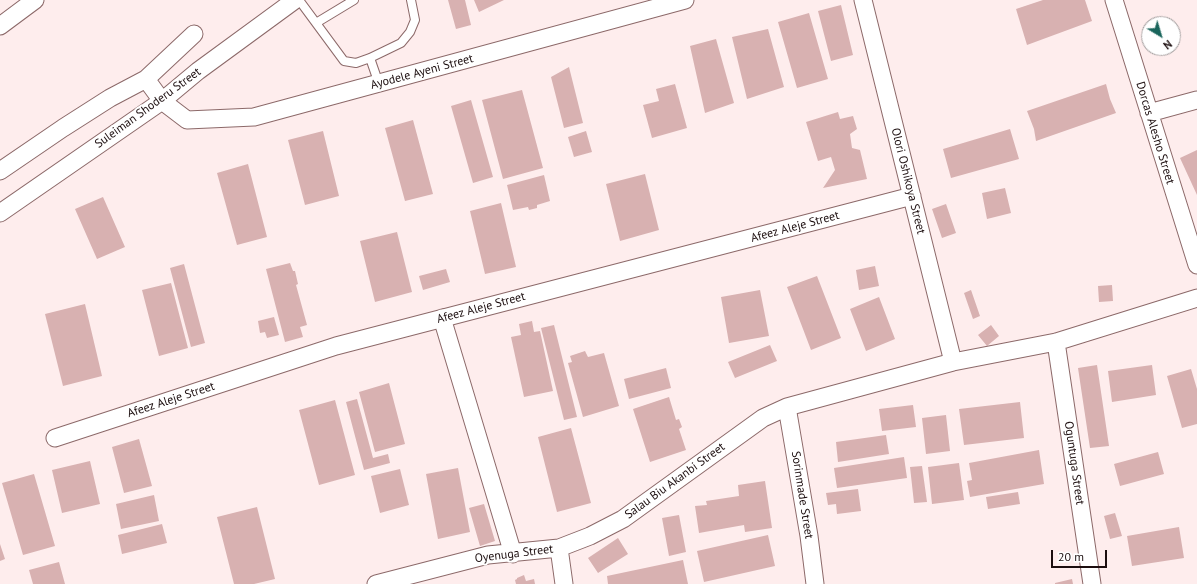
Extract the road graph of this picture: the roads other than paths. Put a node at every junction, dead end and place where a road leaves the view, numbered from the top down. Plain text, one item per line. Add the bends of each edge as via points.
1 (35, 0) edge
2 (295, 0) edge
3 (299, 0) edge
4 (354, 0) edge
5 (410, 0) edge
6 (685, 0) edge
7 (863, 0) edge
8 (1114, 0) edge
9 (316, 23) junction
10 (0, 26) edge
11 (194, 34) dead end
12 (370, 58) junction
13 (146, 79) junction
14 (379, 84) junction
15 (1197, 100) edge
16 (162, 101) junction
17 (1149, 113) junction
18 (0, 171) edge
19 (912, 196) junction
20 (0, 213) edge
21 (1197, 265) edge
22 (1197, 298) edge
23 (442, 318) junction
24 (1056, 342) junction
25 (953, 362) junction
26 (787, 407) junction
27 (56, 438) dead end
28 (559, 548) junction
29 (513, 554) junction
30 (376, 584) edge
31 (564, 584) edge
32 (815, 584) edge
33 (1092, 584) edge

1 - 10 street
2 - 16 street, Suleiman Shoderu Street via 198,71
3 - 9 lane
4 - 9 lane
5 - 12 lane via 415,20 410,32 401,43
6 - 14 street, Ayodele Ayeni Street
7 - 19 street, Olori Oshikoya Street
8 - 17 street, Dorcas Alesho Street
9 - 12 lane via 344,61 356,63
11 - 13 street
12 - 14 lane
13 - 16 street, Ayodele Ayeni Street
13 - 18 street via 110,98
14 - 16 street, Ayodele Ayeni Street via 254,117 187,120
15 - 17 street
16 - 20 street, Suleiman Shoderu Street
17 - 21 street, Dorcas Alesho Street
19 - 23 street, Afeez Aleje Street
19 - 25 street, Olori Oshikoya Street
22 - 24 street, Salau Biu Akanbi Street
23 - 27 street, Afeez Aleje Street via 330,348
23 - 29 street
24 - 25 street, Salau Biu Akanbi Street
24 - 33 street, Oguntuga Street
25 - 26 street, Salau Biu Akanbi Street
26 - 28 street, Salau Biu Akanbi Street via 763,418 623,519
26 - 32 street, Sorinmade Street
28 - 29 street, Oyenuga Street
28 - 31 street
29 - 30 street, Oyenuga Street via 488,555

